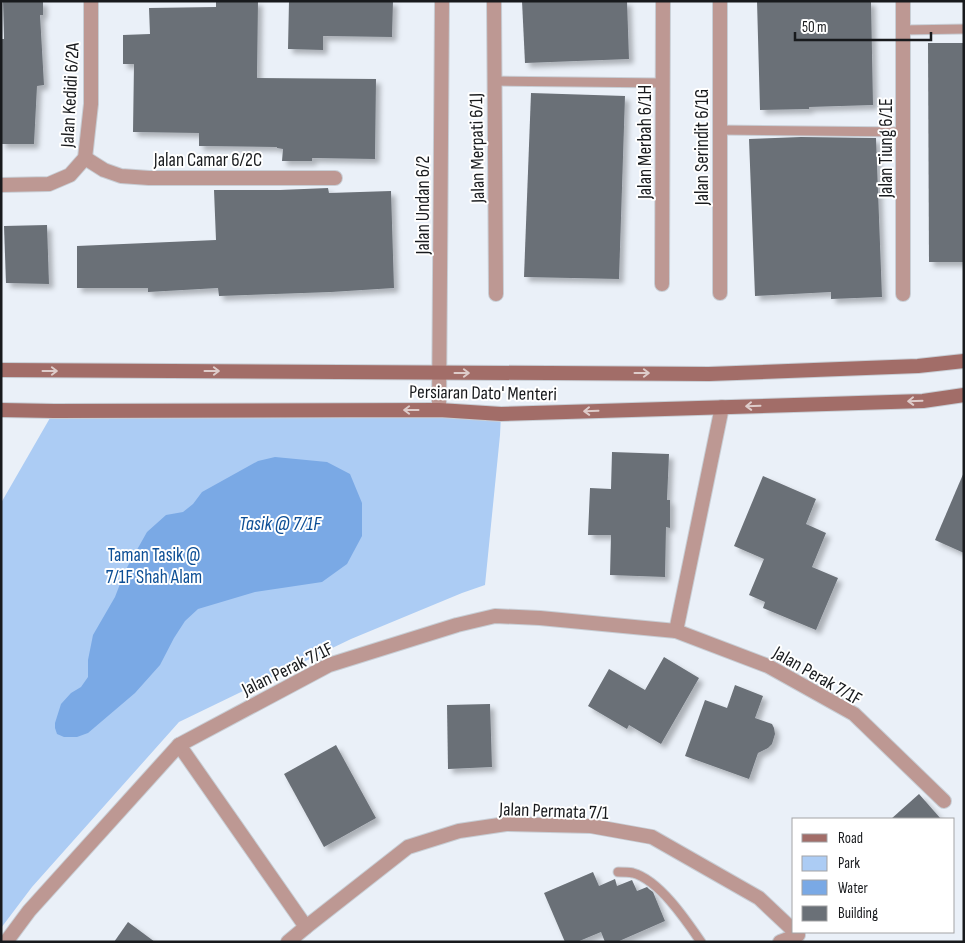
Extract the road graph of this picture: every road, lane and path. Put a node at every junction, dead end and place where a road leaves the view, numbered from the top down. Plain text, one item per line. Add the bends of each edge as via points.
1 (91, 1) edge
2 (442, 1) edge
3 (494, 1) edge
4 (664, 1) edge
5 (720, 1) edge
6 (903, 1) edge
7 (964, 29) edge
8 (903, 30) junction
9 (494, 81) junction
10 (663, 83) junction
11 (720, 130) junction
12 (904, 132) junction
13 (85, 158) junction
14 (335, 178) dead end
15 (1, 185) edge
16 (662, 284) dead end
17 (720, 293) dead end
18 (496, 294) dead end
19 (904, 294) dead end
20 (964, 361) edge
21 (1, 370) edge
22 (439, 373) junction
23 (964, 395) edge
24 (722, 407) junction
25 (1, 410) edge
26 (439, 410) junction
27 (676, 631) junction
28 (179, 744) junction
29 (944, 801) dead end
30 (618, 872) dead end
31 (306, 927) junction
32 (792, 929) edge
33 (798, 935) edge
34 (6, 942) edge
35 (288, 942) edge
36 (701, 942) edge
37 (780, 942) edge

1 - 13 street, Jalan Kedidi 6/2A via 91,104
2 - 22 street, Jalan Undan 6/2
3 - 9 street, Jalan Merpati 6/1J
4 - 10 street, Jalan Merbah 6/1H
5 - 11 street, Jalan Serindit 6/1G
6 - 8 street, Jalan Tiung 6/1E
7 - 8 lane
8 - 12 street, Jalan Tiung 6/1E
9 - 10 lane
9 - 18 street, Jalan Merpati 6/1J
10 - 16 street, Jalan Merbah 6/1H
11 - 12 lane
11 - 17 street, Jalan Serindit 6/1G
12 - 19 street, Jalan Tiung 6/1E
13 - 14 street, Jalan Camar 6/2C via 121,176
13 - 15 street, Jalan Kedidi 6/2A via 70,175 49,184
22 -> 20 main road, Persiaran Dato' Menteri via 709,374 918,366
21 -> 22 main road, Persiaran Dato' Menteri
22 - 26 street, Jalan Undan 6/2
23 -> 24 main road, Persiaran Dato' Menteri via 923,401
24 -> 26 main road, Persiaran Dato' Menteri via 501,414
24 - 27 street
26 -> 25 main road, Persiaran Dato' Menteri
27 - 28 street, Jalan Perak 7/1F via 495,616 329,665
27 - 29 street, Jalan Perak 7/1F via 768,666 854,714
28 - 31 street
28 - 34 street, Jalan Perak 7/1F via 29,911
30 - 36 lane via 634,873 648,880 673,904
31 - 32 street, Jalan Permata 7/1 via 408,847 458,831 506,824 591,826 652,838 759,898
31 - 35 street, Jalan Permata 7/1
33 - 37 street

